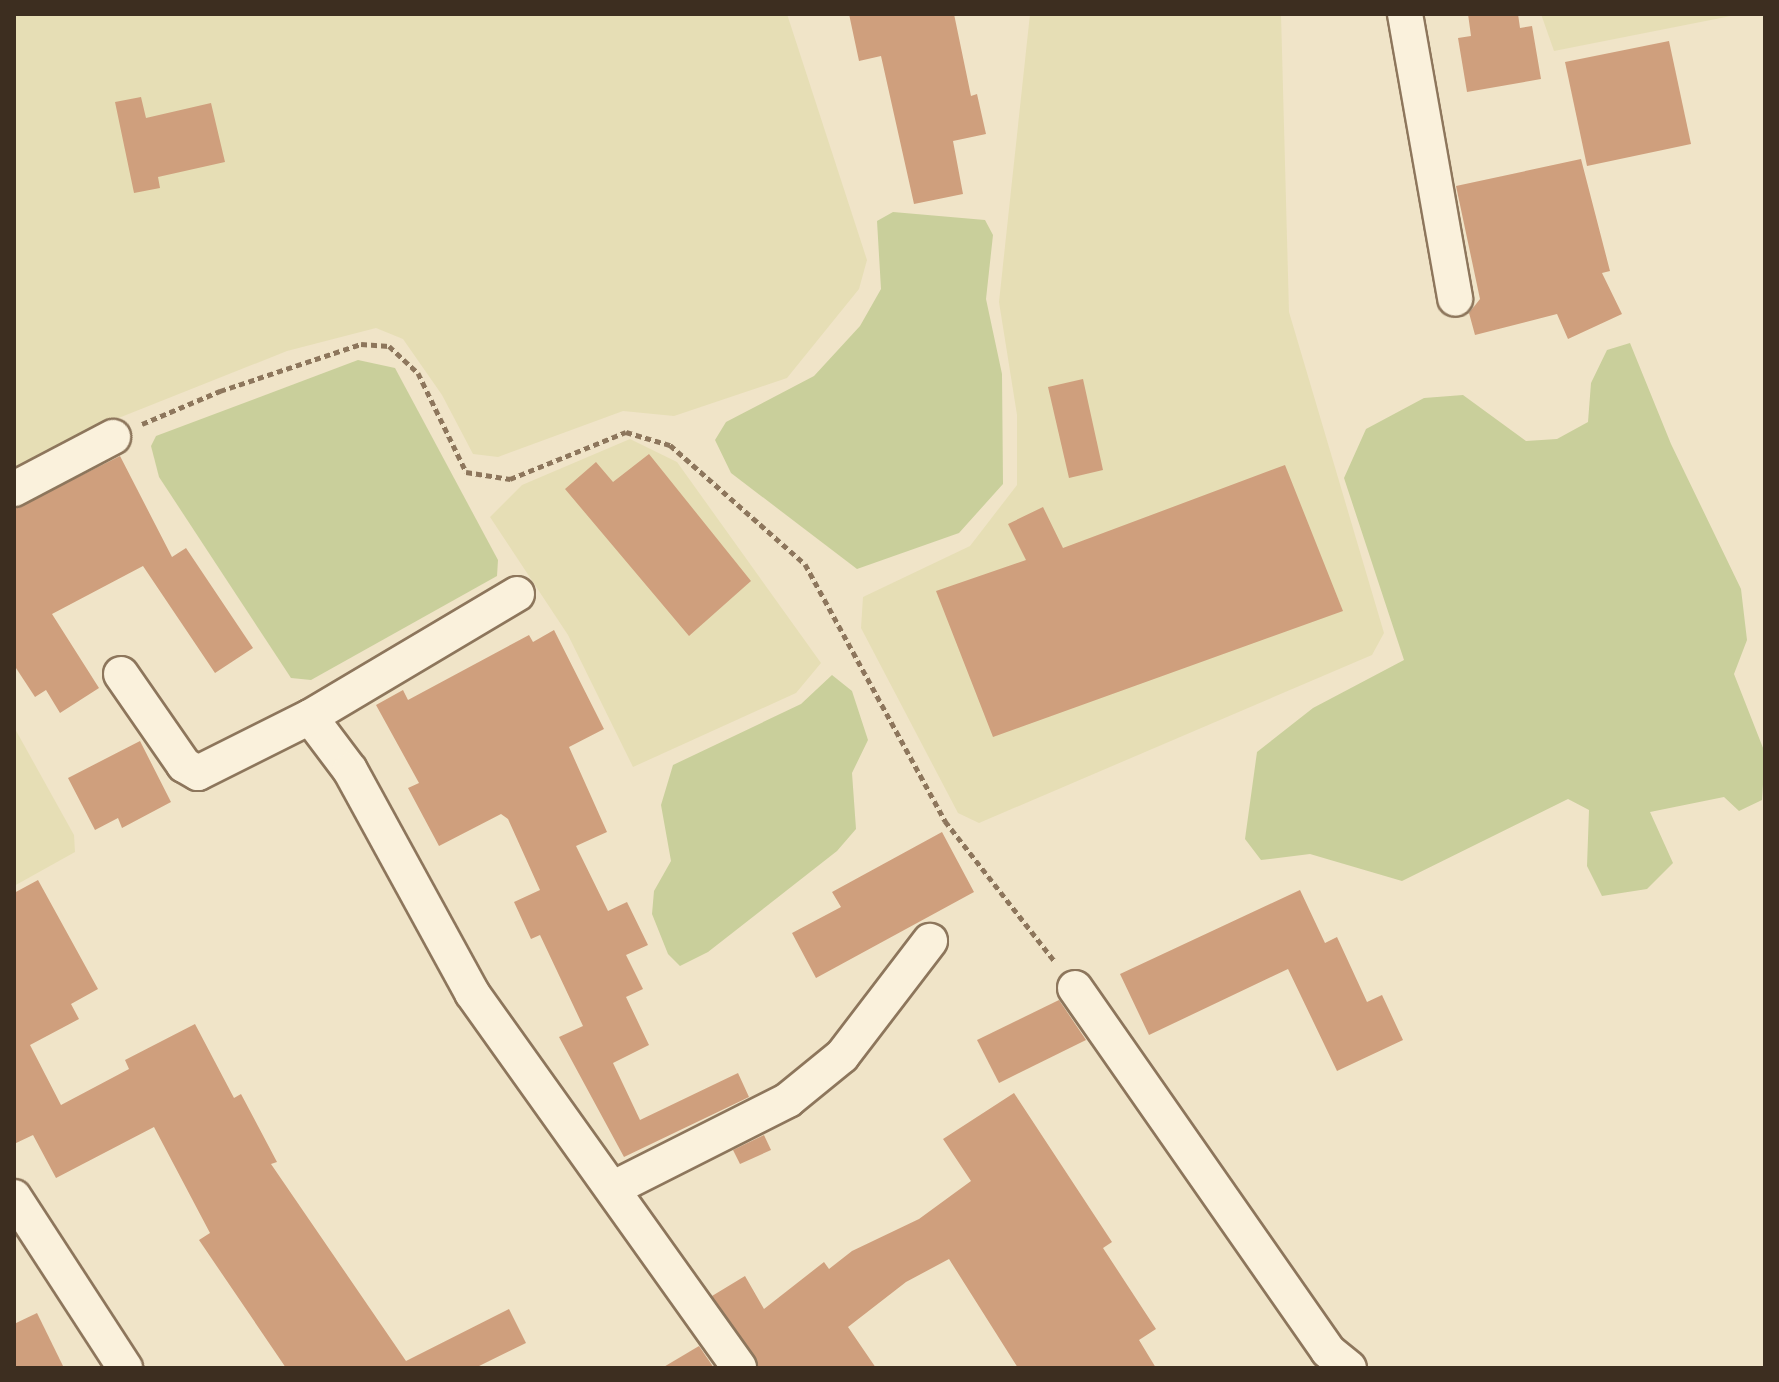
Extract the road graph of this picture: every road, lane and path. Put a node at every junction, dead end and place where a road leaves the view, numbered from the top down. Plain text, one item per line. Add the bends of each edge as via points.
1 (1405, 14) edge
2 (1455, 299) dead end
3 (113, 437) joint
4 (14, 489) edge
5 (517, 594) dead end
6 (121, 674) dead end
7 (310, 717) junction
8 (930, 941) dead end
9 (1075, 988) joint
10 (614, 1188) junction
11 (14, 1197) edge
12 (125, 1368) edge
13 (739, 1368) edge
14 (1349, 1368) edge

1 - 2 street
3 - 4 street
3 - 9 path via 220,391 361,344 389,346 418,373 466,472 510,479 626,432 670,445 805,564 945,821
5 - 7 street
6 - 7 street via 184,765 198,773
7 - 10 street via 350,770 472,993
8 - 10 street via 842,1056 788,1100
9 - 14 street via 1328,1351
10 - 13 street
11 - 12 street

